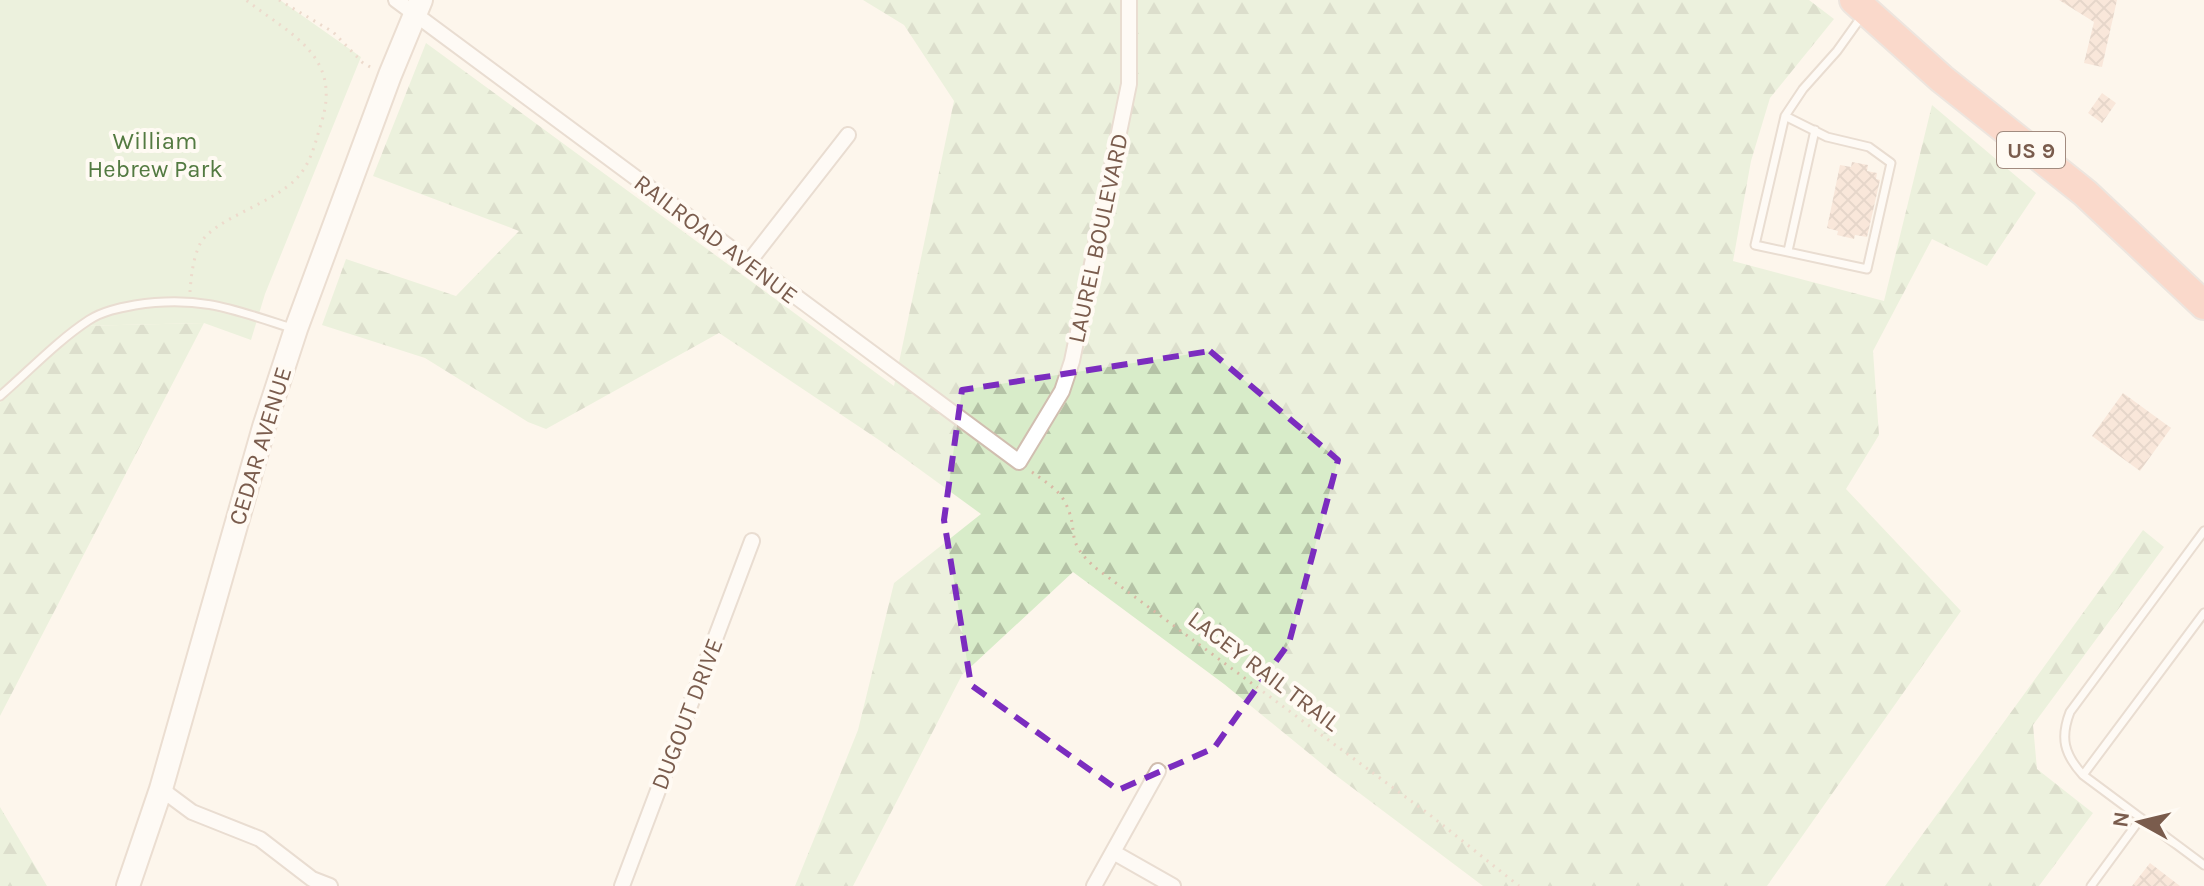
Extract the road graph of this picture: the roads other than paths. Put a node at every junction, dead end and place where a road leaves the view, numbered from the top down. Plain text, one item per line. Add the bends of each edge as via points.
1 (396, 0) edge
2 (1129, 0) edge
3 (1860, 6) edge
4 (418, 7) edge
5 (1785, 116) junction
6 (1815, 130) junction
7 (848, 135) dead end
8 (1788, 251) junction
9 (748, 263) junction
10 (2204, 305) edge
11 (296, 329) junction
12 (0, 396) edge
13 (1019, 462) joint
14 (2204, 531) edge
15 (752, 541) dead end
16 (2204, 613) edge
17 (1158, 771) dead end
18 (2083, 775) junction
19 (161, 789) junction
20 (2141, 818) junction
21 (1113, 852) junction
22 (2204, 865) edge
23 (128, 886) edge
24 (330, 886) edge
25 (622, 886) edge
26 (1094, 886) edge
27 (1173, 886) edge
28 (2091, 886) edge

1 - 4 street, RAILROAD AVENUE
2 - 13 street, LAUREL BOULEVARD via 1129,84 1072,361 1062,391
3 - 5 lane via 1837,51
3 - 10 highway, US 9 via 2085,193
4 - 9 street, RAILROAD AVENUE
4 - 11 street, CEDAR AVENUE
5 - 6 lane
5 - 8 lane via 1755,245
6 - 8 lane
6 - 8 lane via 1869,147 1891,163 1867,269
7 - 9 street
9 - 13 street, RAILROAD AVENUE
11 - 12 lane via 189,300 109,310 89,320
11 - 19 street, CEDAR AVENUE
14 - 18 lane via 2070,712 2063,744
15 - 25 street, DUGOUT DRIVE
16 - 18 lane
17 - 21 street
18 - 20 lane
19 - 23 street, CEDAR AVENUE
19 - 24 street via 192,812 260,839 312,879
20 - 22 lane
20 - 28 lane
21 - 26 street
21 - 27 street

